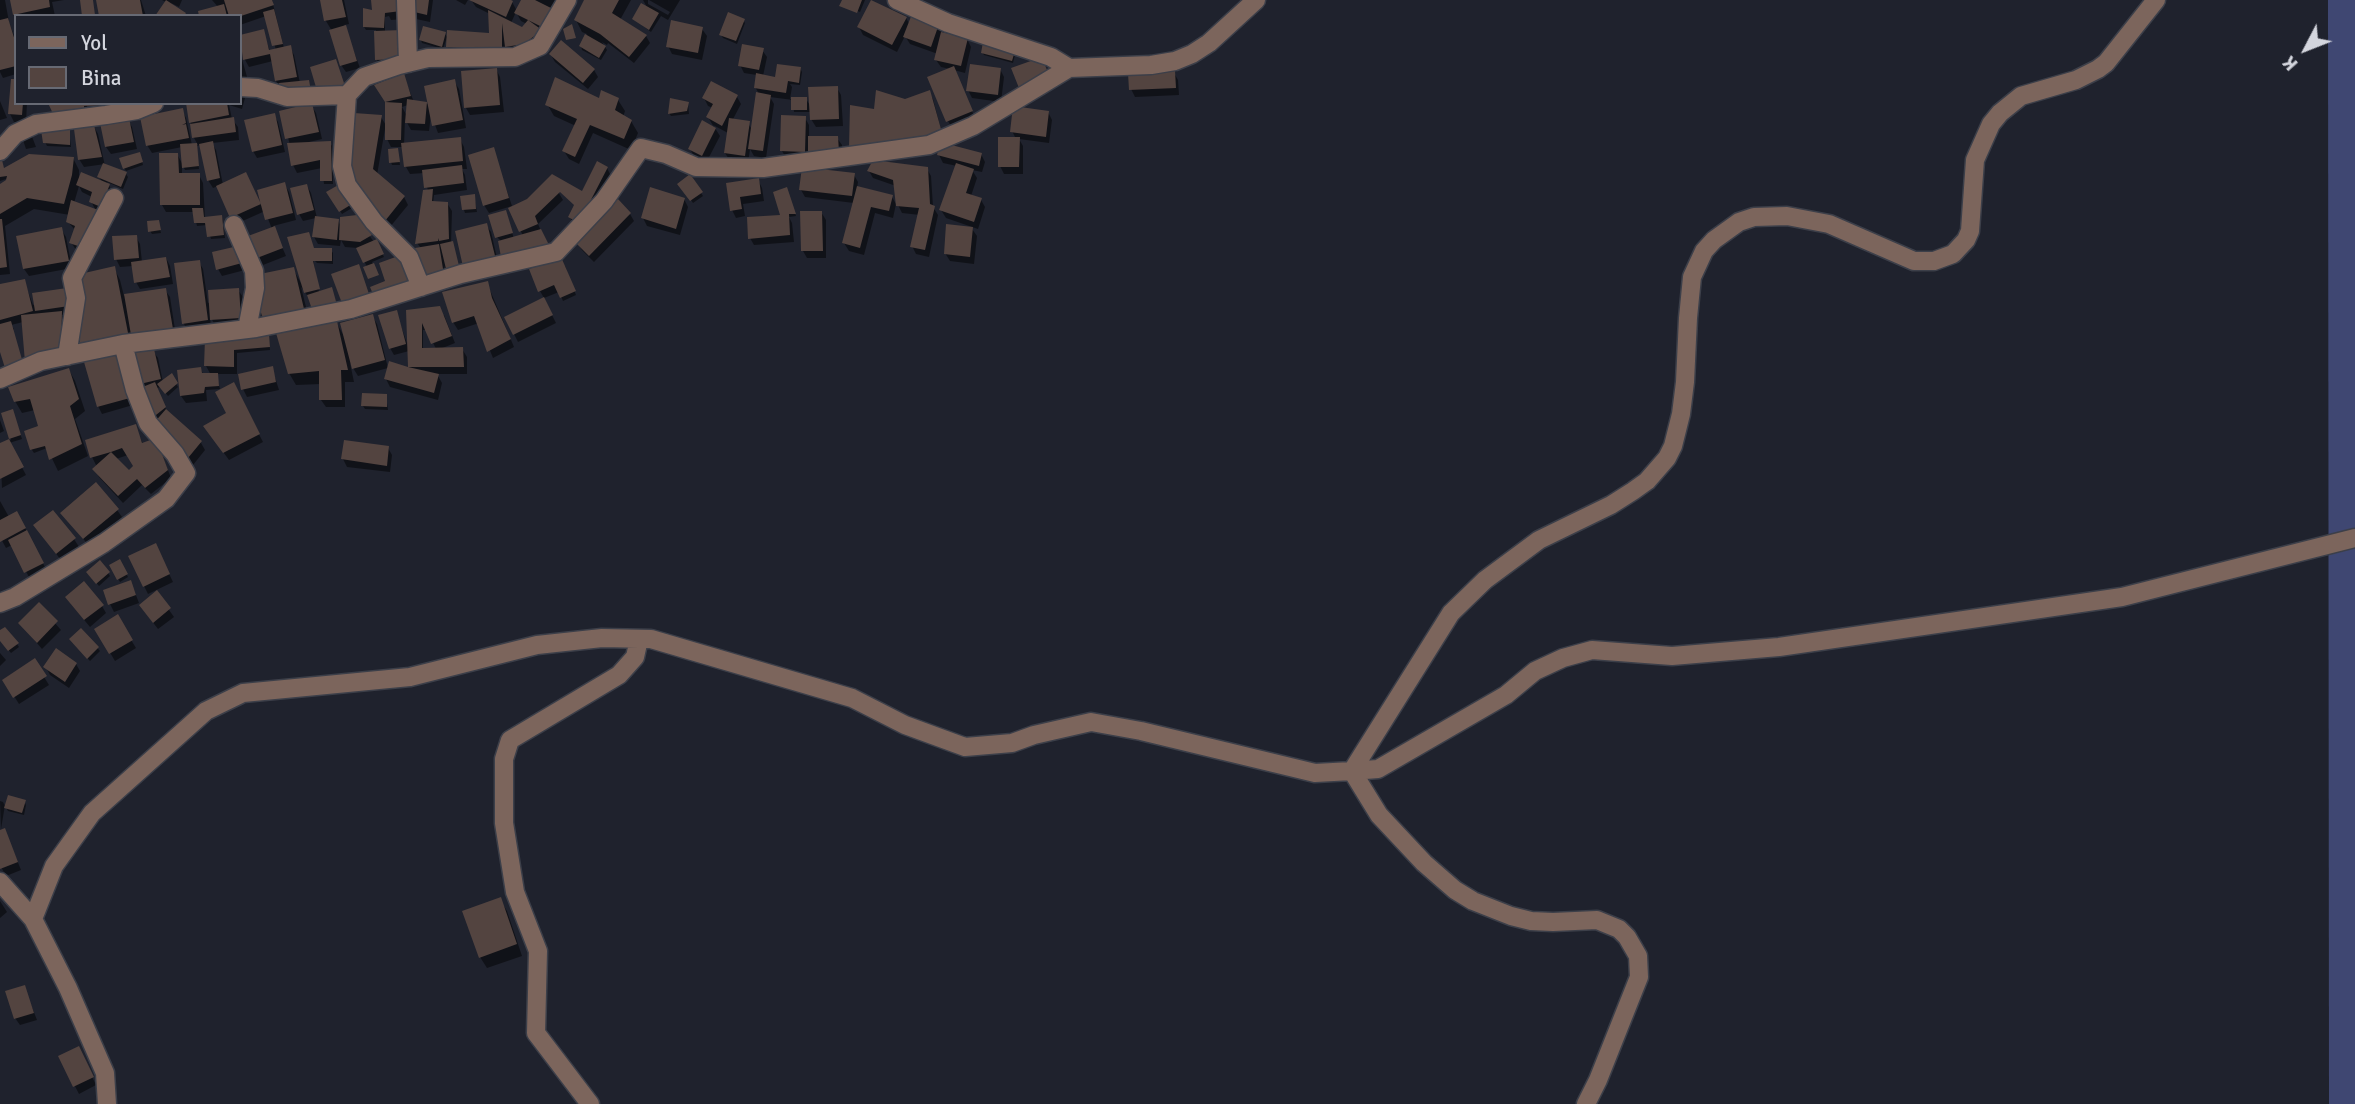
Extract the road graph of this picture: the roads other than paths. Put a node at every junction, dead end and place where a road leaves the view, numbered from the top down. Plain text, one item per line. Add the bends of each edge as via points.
1 (406, 0) edge
2 (567, 0) edge
3 (897, 0) edge
4 (1256, 0) edge
5 (2156, 0) edge
6 (408, 63) junction
7 (1069, 68) junction
8 (242, 88) edge
9 (347, 96) junction
10 (149, 105) edge
11 (0, 151) edge
12 (114, 198) dead end
13 (234, 225) dead end
14 (421, 287) junction
15 (247, 328) junction
16 (123, 344) junction
17 (67, 356) junction
18 (0, 379) edge
19 (2355, 538) edge
20 (0, 603) edge
21 (639, 639) junction
22 (1352, 771) junction
23 (0, 882) edge
24 (33, 919) junction
25 (106, 1082) junction
26 (107, 1104) edge
27 (123, 1104) edge
28 (590, 1104) edge
29 (1586, 1104) edge

1 - 6 street
2 - 6 street via 540,46 515,57 428,58
3 - 7 street via 948,23 1051,57
4 - 7 street via 1209,43 1175,61
5 - 22 street via 2106,63 2076,80 2021,96 1991,124 1975,160 1970,231 1953,254 1934,261 1914,261 1829,224 1770,215 1746,220 1713,240 1692,277 1682,403 1667,458 1647,481 1622,498 1539,540 1485,580 1451,613
6 - 9 street via 364,77
7 - 14 street via 973,126 929,145 763,168 696,167 641,148 604,201 556,252
8 - 9 street via 288,97
9 - 14 street via 342,166 347,185 374,222 409,257
10 - 11 street via 36,124 15,134
12 - 17 street via 72,278 76,298
13 - 15 street via 254,271
14 - 15 street via 351,309
15 - 16 street
16 - 17 street
16 - 20 street via 148,423 186,473 166,499 104,543
17 - 18 street via 41,361
19 - 22 street via 2122,597 1779,647 1672,656 1592,650 1535,671 1506,695 1378,769
21 - 22 street via 852,698 965,747 1012,743 1091,722 1315,773
21 - 24 street via 537,645 410,677 243,693 206,711 92,813 54,866
21 - 28 street via 635,657 620,675 510,740 504,759 504,823 515,892 538,951 536,1033
22 - 29 street via 1379,814 1424,863 1473,901 1511,916 1553,922 1597,920 1627,937 1637,956 1639,977
23 - 24 street
24 - 25 street via 68,988
25 - 26 street
25 - 27 street

